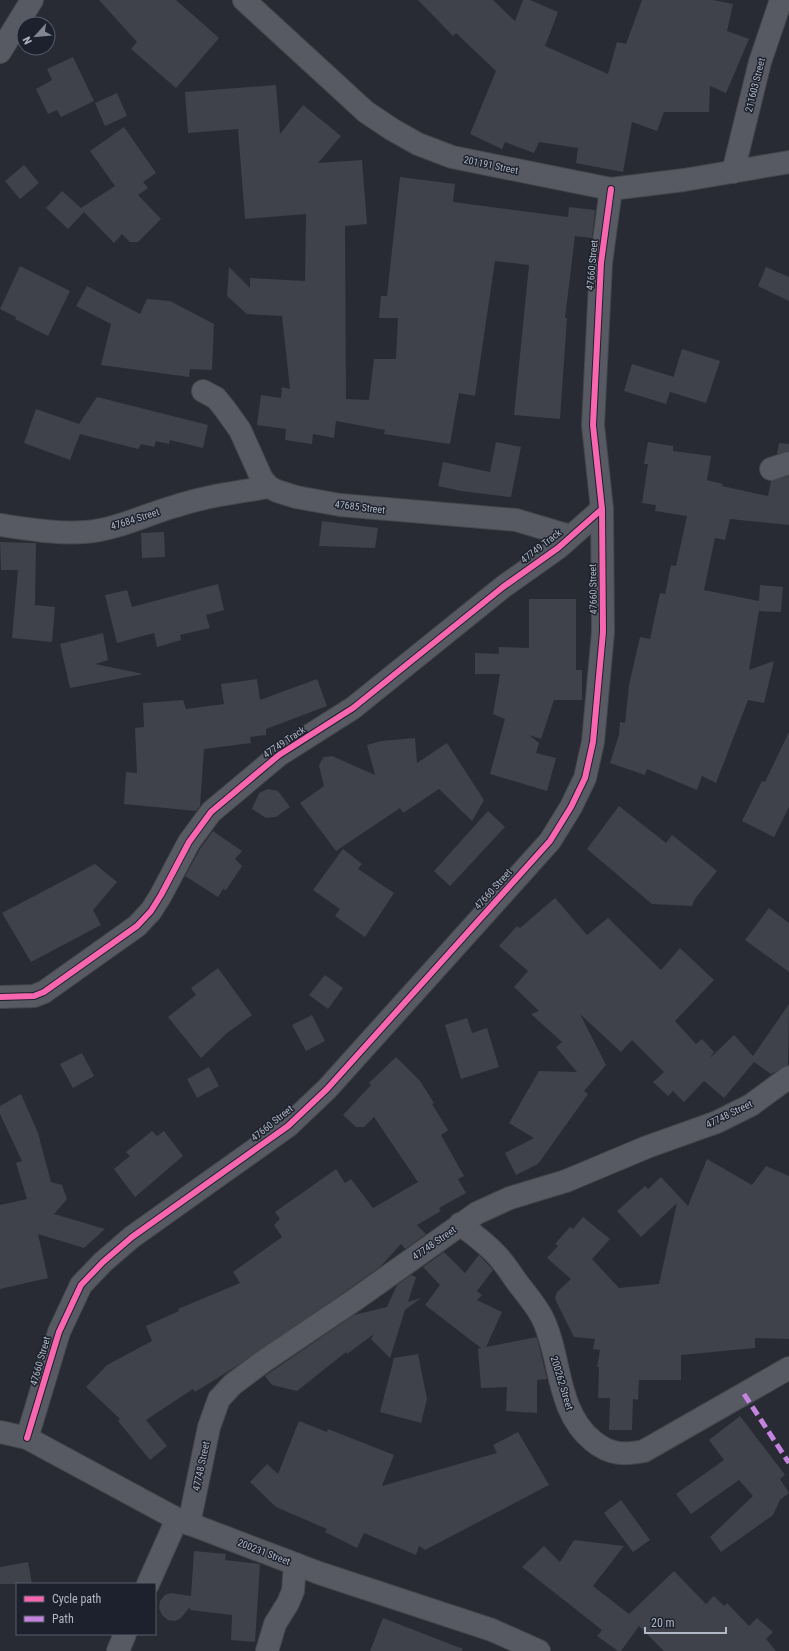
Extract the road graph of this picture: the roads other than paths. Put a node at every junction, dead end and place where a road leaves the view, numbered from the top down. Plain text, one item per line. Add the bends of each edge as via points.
1 (32, 0) edge
2 (244, 0) edge
3 (781, 0) edge
4 (0, 52) edge
5 (789, 162) edge
6 (733, 172) junction
7 (611, 189) junction
8 (203, 391) dead end
9 (269, 487) junction
10 (602, 509) junction
11 (0, 525) edge
12 (570, 536) junction
13 (0, 997) edge
14 (789, 1077) edge
15 (460, 1224) junction
16 (789, 1368) edge
17 (0, 1432) edge
18 (27, 1438) junction
19 (183, 1522) junction
20 (295, 1564) junction
21 (149, 1583) edge
22 (125, 1635) edge
23 (118, 1651) edge
24 (267, 1651) edge
25 (539, 1651) edge

1 - 4 street
2 - 7 street, 201191 Street via 366,112 418,144 452,157
3 - 6 street, 211603 Street via 760,62
5 - 6 street, 201191 Street
6 - 7 street, 201191 Street
7 - 10 street, 47660 Street via 601,263 593,424
8 - 9 street via 216,398 240,430 262,479
9 - 11 street, 47684 Street via 177,505 108,528 86,532 55,532
9 - 12 street, 47685 Street via 296,497 340,505 516,520
10 - 12 street, 47749 Track
10 - 18 street, 47660 Street via 603,632 593,742 585,778 572,807 550,840 327,1089 288,1126 132,1237 81,1285 59,1332
12 - 13 street, 47749 Track via 352,708 280,755 211,812 189,842 151,911 137,926 44,992 34,996
14 - 15 street, 47748 Street via 751,1105 717,1122 566,1181 505,1200
15 - 16 street, 200262 Street via 501,1260 534,1303 548,1334 565,1398 572,1414 586,1436 612,1453 644,1451
15 - 19 street, 47748 Street via 264,1361 224,1392 209,1426
17 - 18 street, 200231 Street
18 - 19 street, 200231 Street
19 - 20 street, 200231 Street
19 - 21 street, 47748 Street
20 - 24 street via 293,1590 275,1624
20 - 25 street, 200231 Street via 492,1630
22 - 23 street

